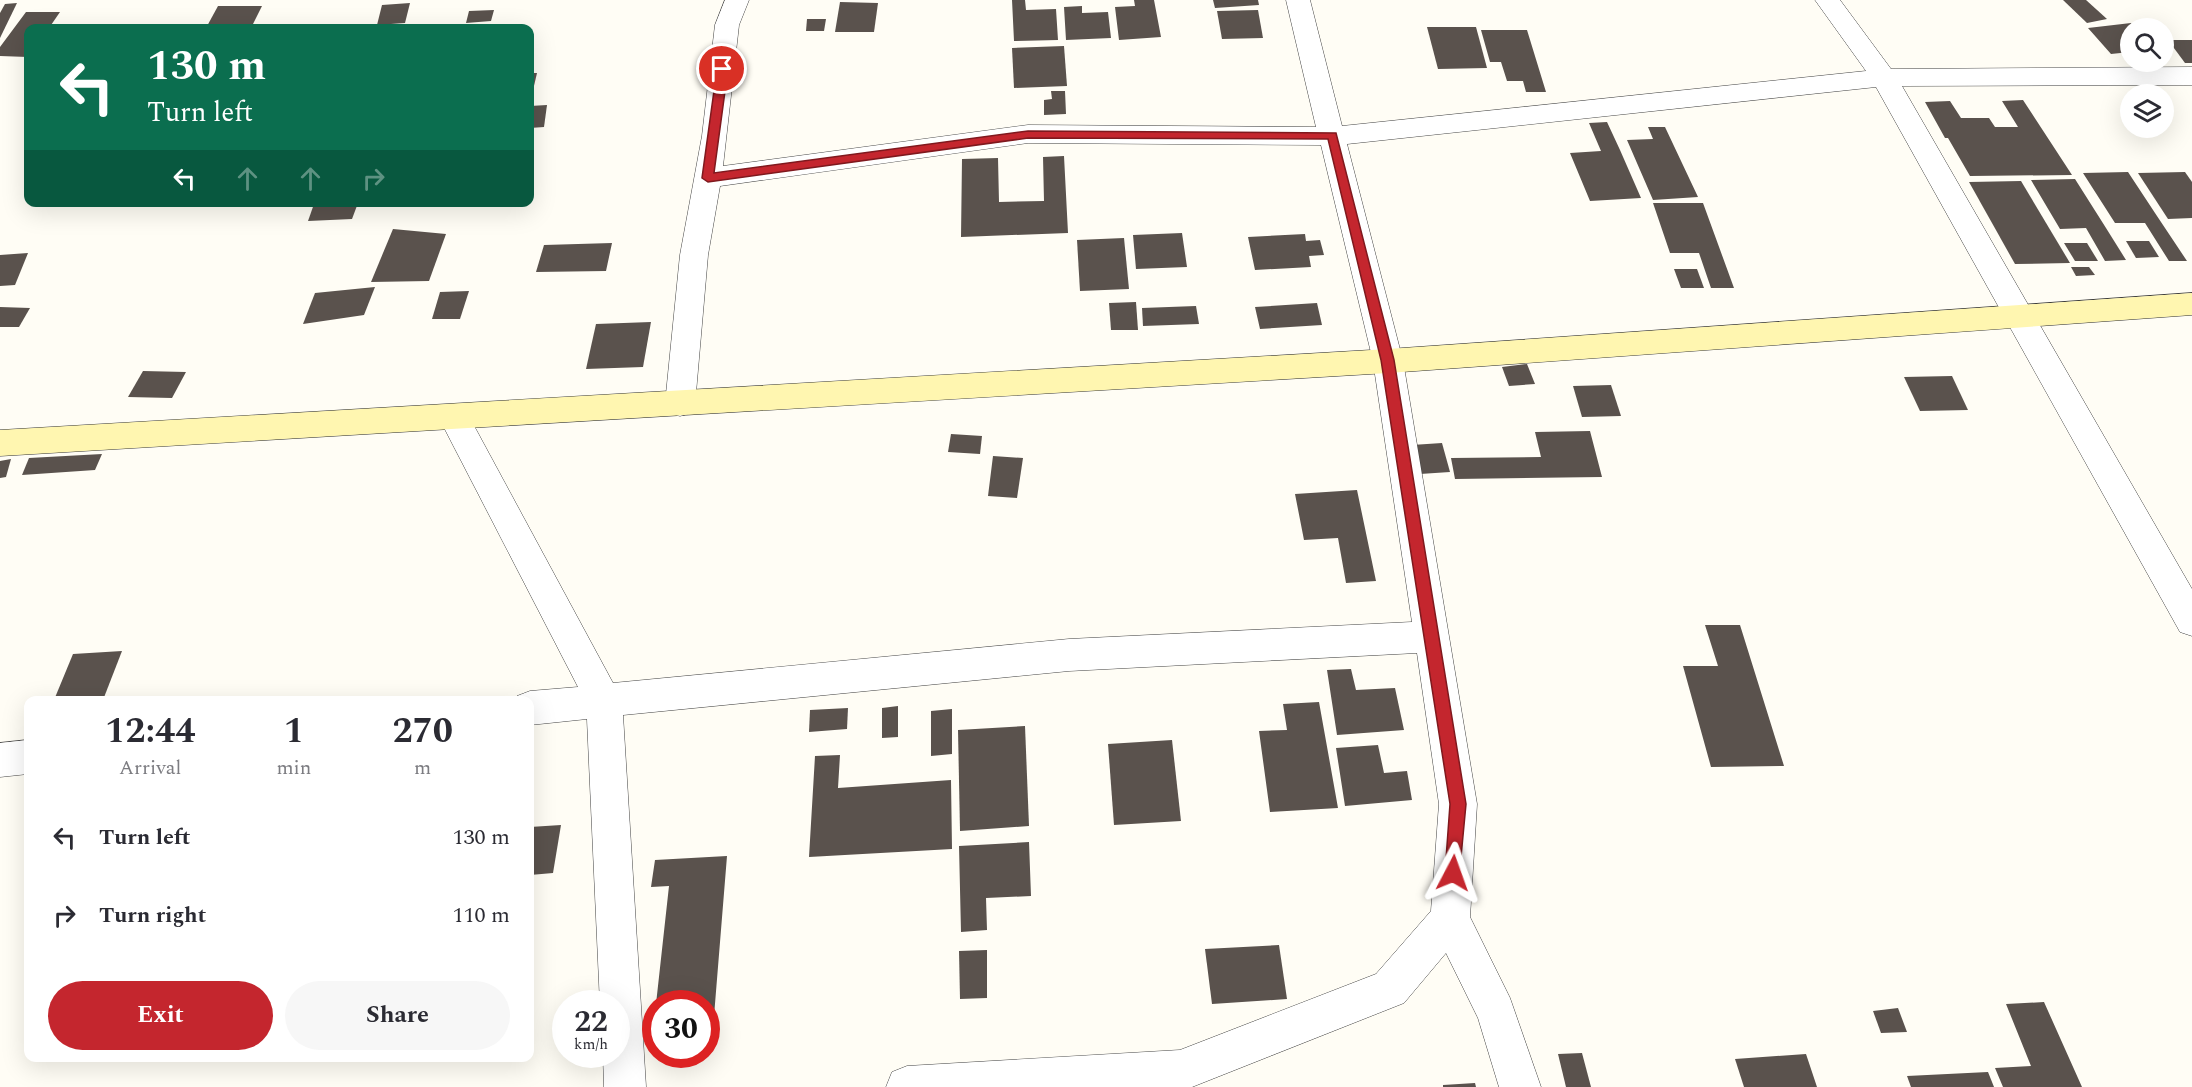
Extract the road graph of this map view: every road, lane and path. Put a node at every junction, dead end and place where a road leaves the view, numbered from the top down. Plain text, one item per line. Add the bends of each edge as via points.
1 (737, 0) edge
2 (1298, 0) edge
3 (1827, 0) edge
4 (2192, 76) edge
5 (1884, 78) junction
6 (1332, 136) junction
7 (708, 178) junction
8 (2192, 304) edge
9 (2021, 316) junction
10 (1388, 360) junction
11 (680, 404) junction
12 (454, 418) junction
13 (0, 443) edge
14 (2192, 621) edge
15 (1431, 637) junction
16 (604, 701) junction
17 (534, 708) edge
18 (24, 758) edge
19 (0, 760) edge
20 (1450, 919) junction
21 (625, 1087) edge
22 (907, 1087) edge
23 (1520, 1087) edge

1 - 7 street via 727,25
2 - 6 street
3 - 5 street
4 - 5 street
5 - 6 street
5 - 9 street
6 - 7 street via 1028,134
6 - 10 street
7 - 11 street via 694,255
8 - 9 street
9 - 10 street
9 - 14 street
10 - 11 street
10 - 15 street
11 - 12 street
12 - 13 street
12 - 16 street
15 - 16 street via 1069,656
15 - 20 street via 1458,804
16 - 17 street
16 - 21 street
18 - 19 street
20 - 22 street via 1390,989 1180,1071
20 - 23 street via 1496,1012

